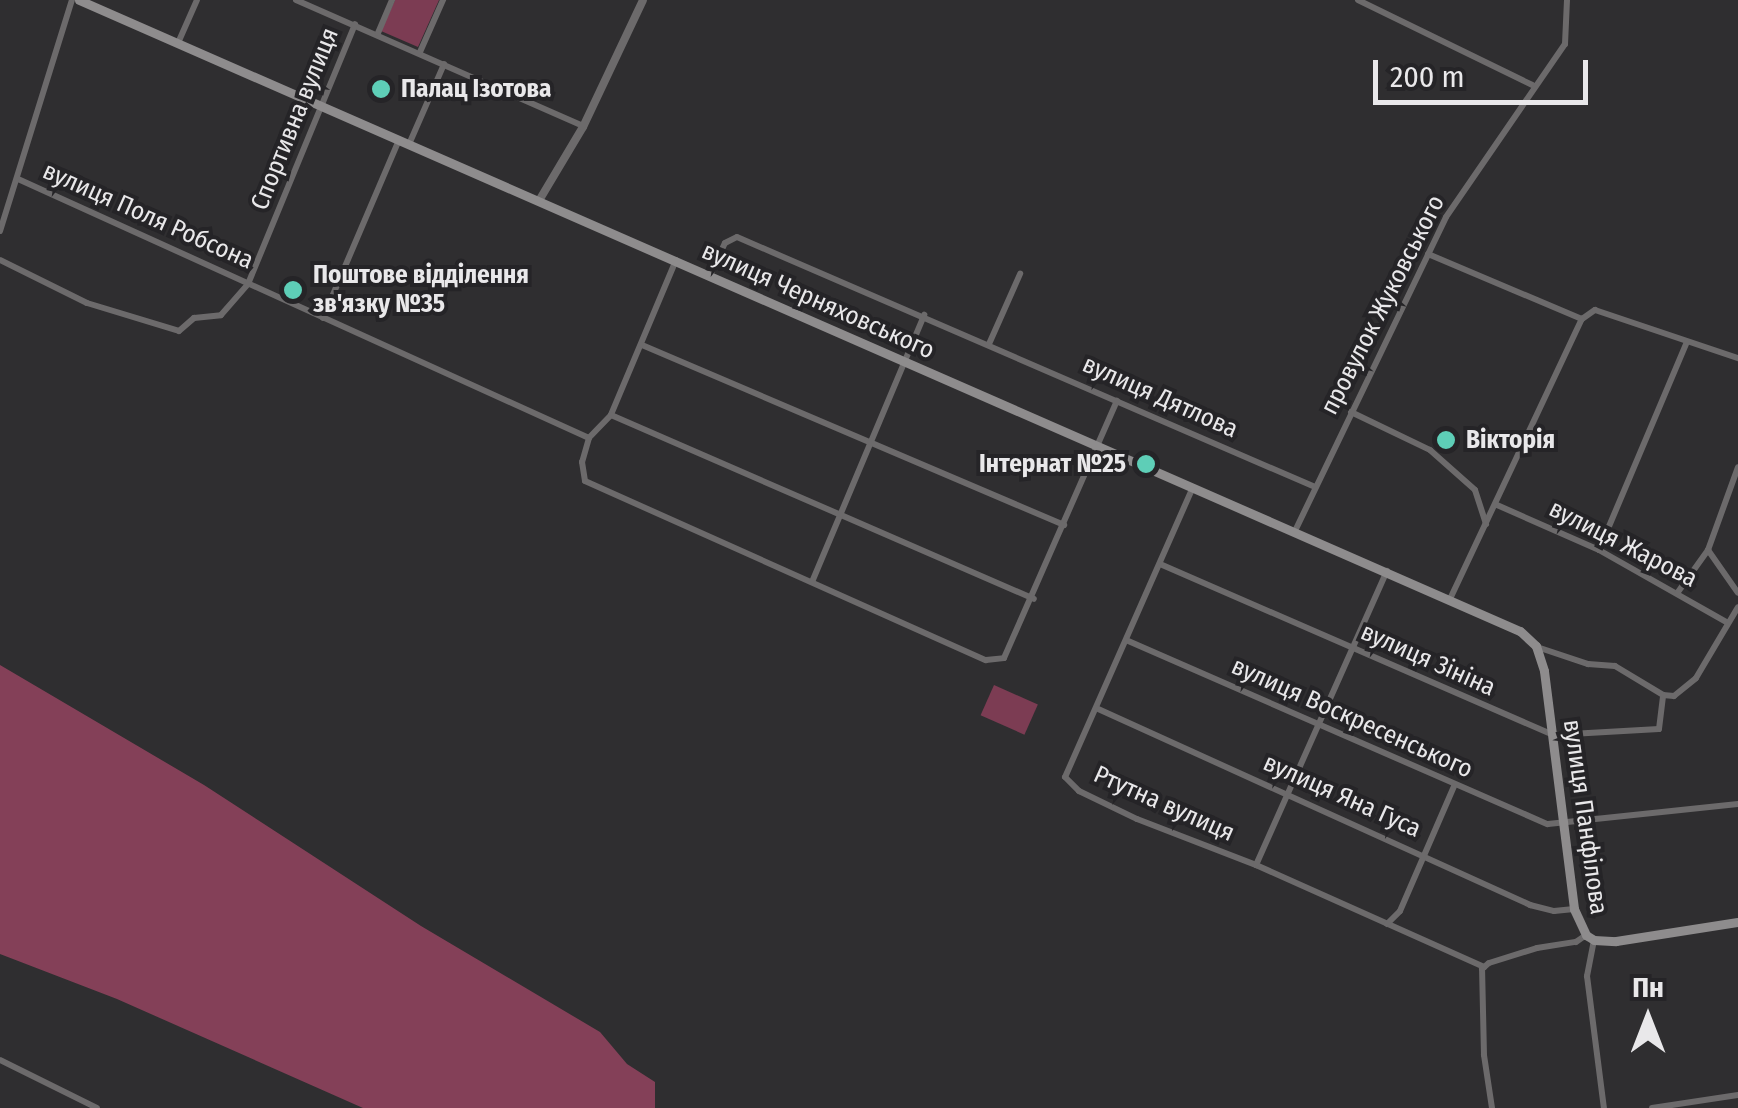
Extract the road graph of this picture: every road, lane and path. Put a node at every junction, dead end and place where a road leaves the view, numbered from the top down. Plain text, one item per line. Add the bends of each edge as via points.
1 (76, 0) edge
2 (197, 0) edge
3 (296, 0) edge
4 (392, 0) edge
5 (442, 0) edge
6 (644, 0) edge
7 (1358, 0) edge
8 (1567, 0) edge
9 (355, 24) junction
10 (378, 33) junction
11 (178, 42) junction
12 (420, 52) junction
13 (444, 64) junction
14 (1532, 85) junction
15 (323, 105) junction
16 (584, 127) junction
17 (405, 140) junction
18 (18, 180) junction
19 (540, 200) junction
20 (0, 230) edge
21 (1428, 254) junction
22 (0, 260) edge
23 (676, 260) junction
24 (1020, 274) dead end
25 (710, 275) junction
26 (248, 284) junction
27 (924, 315) junction
28 (323, 318) junction
29 (1582, 319) junction
30 (1687, 342) junction
31 (988, 344) junction
32 (642, 345) junction
33 (1738, 358) edge
34 (905, 361) junction
35 (1117, 401) junction
36 (1352, 412) junction
37 (611, 415) junction
38 (590, 438) junction
39 (868, 442) junction
40 (1100, 444) junction
41 (1738, 468) edge
42 (1194, 486) junction
43 (1315, 487) junction
44 (1497, 505) junction
45 (839, 514) junction
46 (1064, 525) junction
47 (1486, 527) junction
48 (1296, 531) junction
49 (1599, 550) junction
50 (1708, 550) junction
51 (1160, 564) junction
52 (1387, 571) junction
53 (812, 582) junction
54 (1678, 592) junction
55 (1738, 593) edge
56 (1034, 599) junction
57 (1450, 599) junction
58 (1737, 612) edge
59 (1728, 623) junction
60 (1126, 640) junction
61 (1536, 646) junction
62 (1354, 650) junction
63 (1664, 695) junction
64 (1096, 708) junction
65 (1320, 725) junction
66 (1553, 735) junction
67 (1454, 786) junction
68 (1289, 794) junction
69 (1738, 804) edge
70 (1564, 825) junction
71 (1424, 854) junction
72 (1256, 865) junction
73 (1574, 909) junction
74 (1738, 922) edge
75 (1386, 925) junction
76 (1590, 938) junction
77 (1483, 968) junction
78 (0, 1060) edge
79 (1738, 1095) edge
80 (96, 1108) edge
81 (1492, 1108) edge
82 (1604, 1108) edge
83 (1652, 1108) edge

1 - 11 main road, вулиця Черняховського
1 - 18 street
2 - 11 street
3 - 9 street
4 - 10 street, Спортивна вулиця
5 - 12 street
6 - 16 street
7 - 14 street
8 - 14 street, провулок Жуковського via 1565,44
9 - 10 street
9 - 15 street, Спортивна вулиця
10 - 12 street
11 - 15 main road, вулиця Черняховського
12 - 13 street
13 - 16 street
13 - 17 street
14 - 21 street, провулок Жуковського
15 - 17 main road, вулиця Черняховського
15 - 26 street, Спортивна вулиця
16 - 19 street
17 - 19 main road, вулиця Черняховського
17 - 28 street
18 - 20 street
18 - 26 street, вулиця Поля Робсона
19 - 23 main road, вулиця Черняховського
21 - 29 street
21 - 36 street, провулок Жуковського
22 - 26 street via 87,302 179,331 194,318 221,314
23 - 25 main road, вулиця Черняховського
23 - 32 street
24 - 31 street
25 - 27 street, вулиця Дятлова via 725,243 737,237
25 - 34 main road, вулиця Черняховського
26 - 28 street, вулиця Поля Робсона
27 - 31 street, вулиця Дятлова
27 - 34 street
28 - 38 street, вулиця Поля Робсона
29 - 30 street via 1596,310
29 - 44 street
30 - 33 street
30 - 49 street
31 - 35 street, вулиця Дятлова
32 - 37 street
32 - 39 street
34 - 39 street
34 - 40 main road, вулиця Черняховського
35 - 40 street
35 - 43 street, вулиця Дятлова
36 - 43 street, провулок Жуковського
36 - 47 street via 1430,450 1474,490
37 - 38 street
37 - 45 street
38 - 53 street via 582,462 585,481
39 - 45 street
39 - 46 street
40 - 42 main road, вулиця Черняховського
40 - 46 street
41 - 50 street
42 - 48 main road, вулиця Черняховського
42 - 51 street, Ртутна вулиця
43 - 48 street, провулок Жуковського
44 - 47 street
44 - 49 street, вулиця Жарова
45 - 53 street
45 - 56 street
46 - 56 street
47 - 57 street
48 - 52 main road, вулиця Черняховського
49 - 54 street, вулиця Жарова
50 - 54 street
50 - 55 street
51 - 60 street, Ртутна вулиця
51 - 62 street, вулиця Зініна
52 - 57 main road, вулиця Черняховського
52 - 62 street
53 - 56 street via 986,660 1004,658
54 - 59 street, вулиця Жарова
57 - 61 main road, вулиця Черняховського via 1520,631
58 - 59 street
59 - 63 street via 1686,691
60 - 64 street, Ртутна вулиця
60 - 65 street, вулиця Воскресенського
61 - 63 street via 1621,668
61 - 66 main road, вулиця Панфілова
62 - 65 street
62 - 66 street, вулиця Зініна
63 - 66 street, вулиця Зініна via 1659,729
64 - 68 street, вулиця Яна Гуса
64 - 72 street, Ртутна вулиця via 1065,777 1137,819
65 - 67 street, вулиця Воскресенського
65 - 68 street
66 - 70 main road, вулиця Панфілова
67 - 70 street, вулиця Воскресенського
67 - 71 street
68 - 71 street, вулиця Яна Гуса
68 - 72 street
69 - 70 street
70 - 73 main road, вулиця Панфілова
71 - 73 street, вулиця Яна Гуса via 1530,905
71 - 75 street via 1400,911
72 - 75 street, Ртутна вулиця
73 - 76 main road, вулиця Панфілова
74 - 76 main road
75 - 77 street, Ртутна вулиця
76 - 77 street
76 - 82 street, вулиця Панфілова via 1587,976
77 - 81 street
78 - 80 street
79 - 83 street

